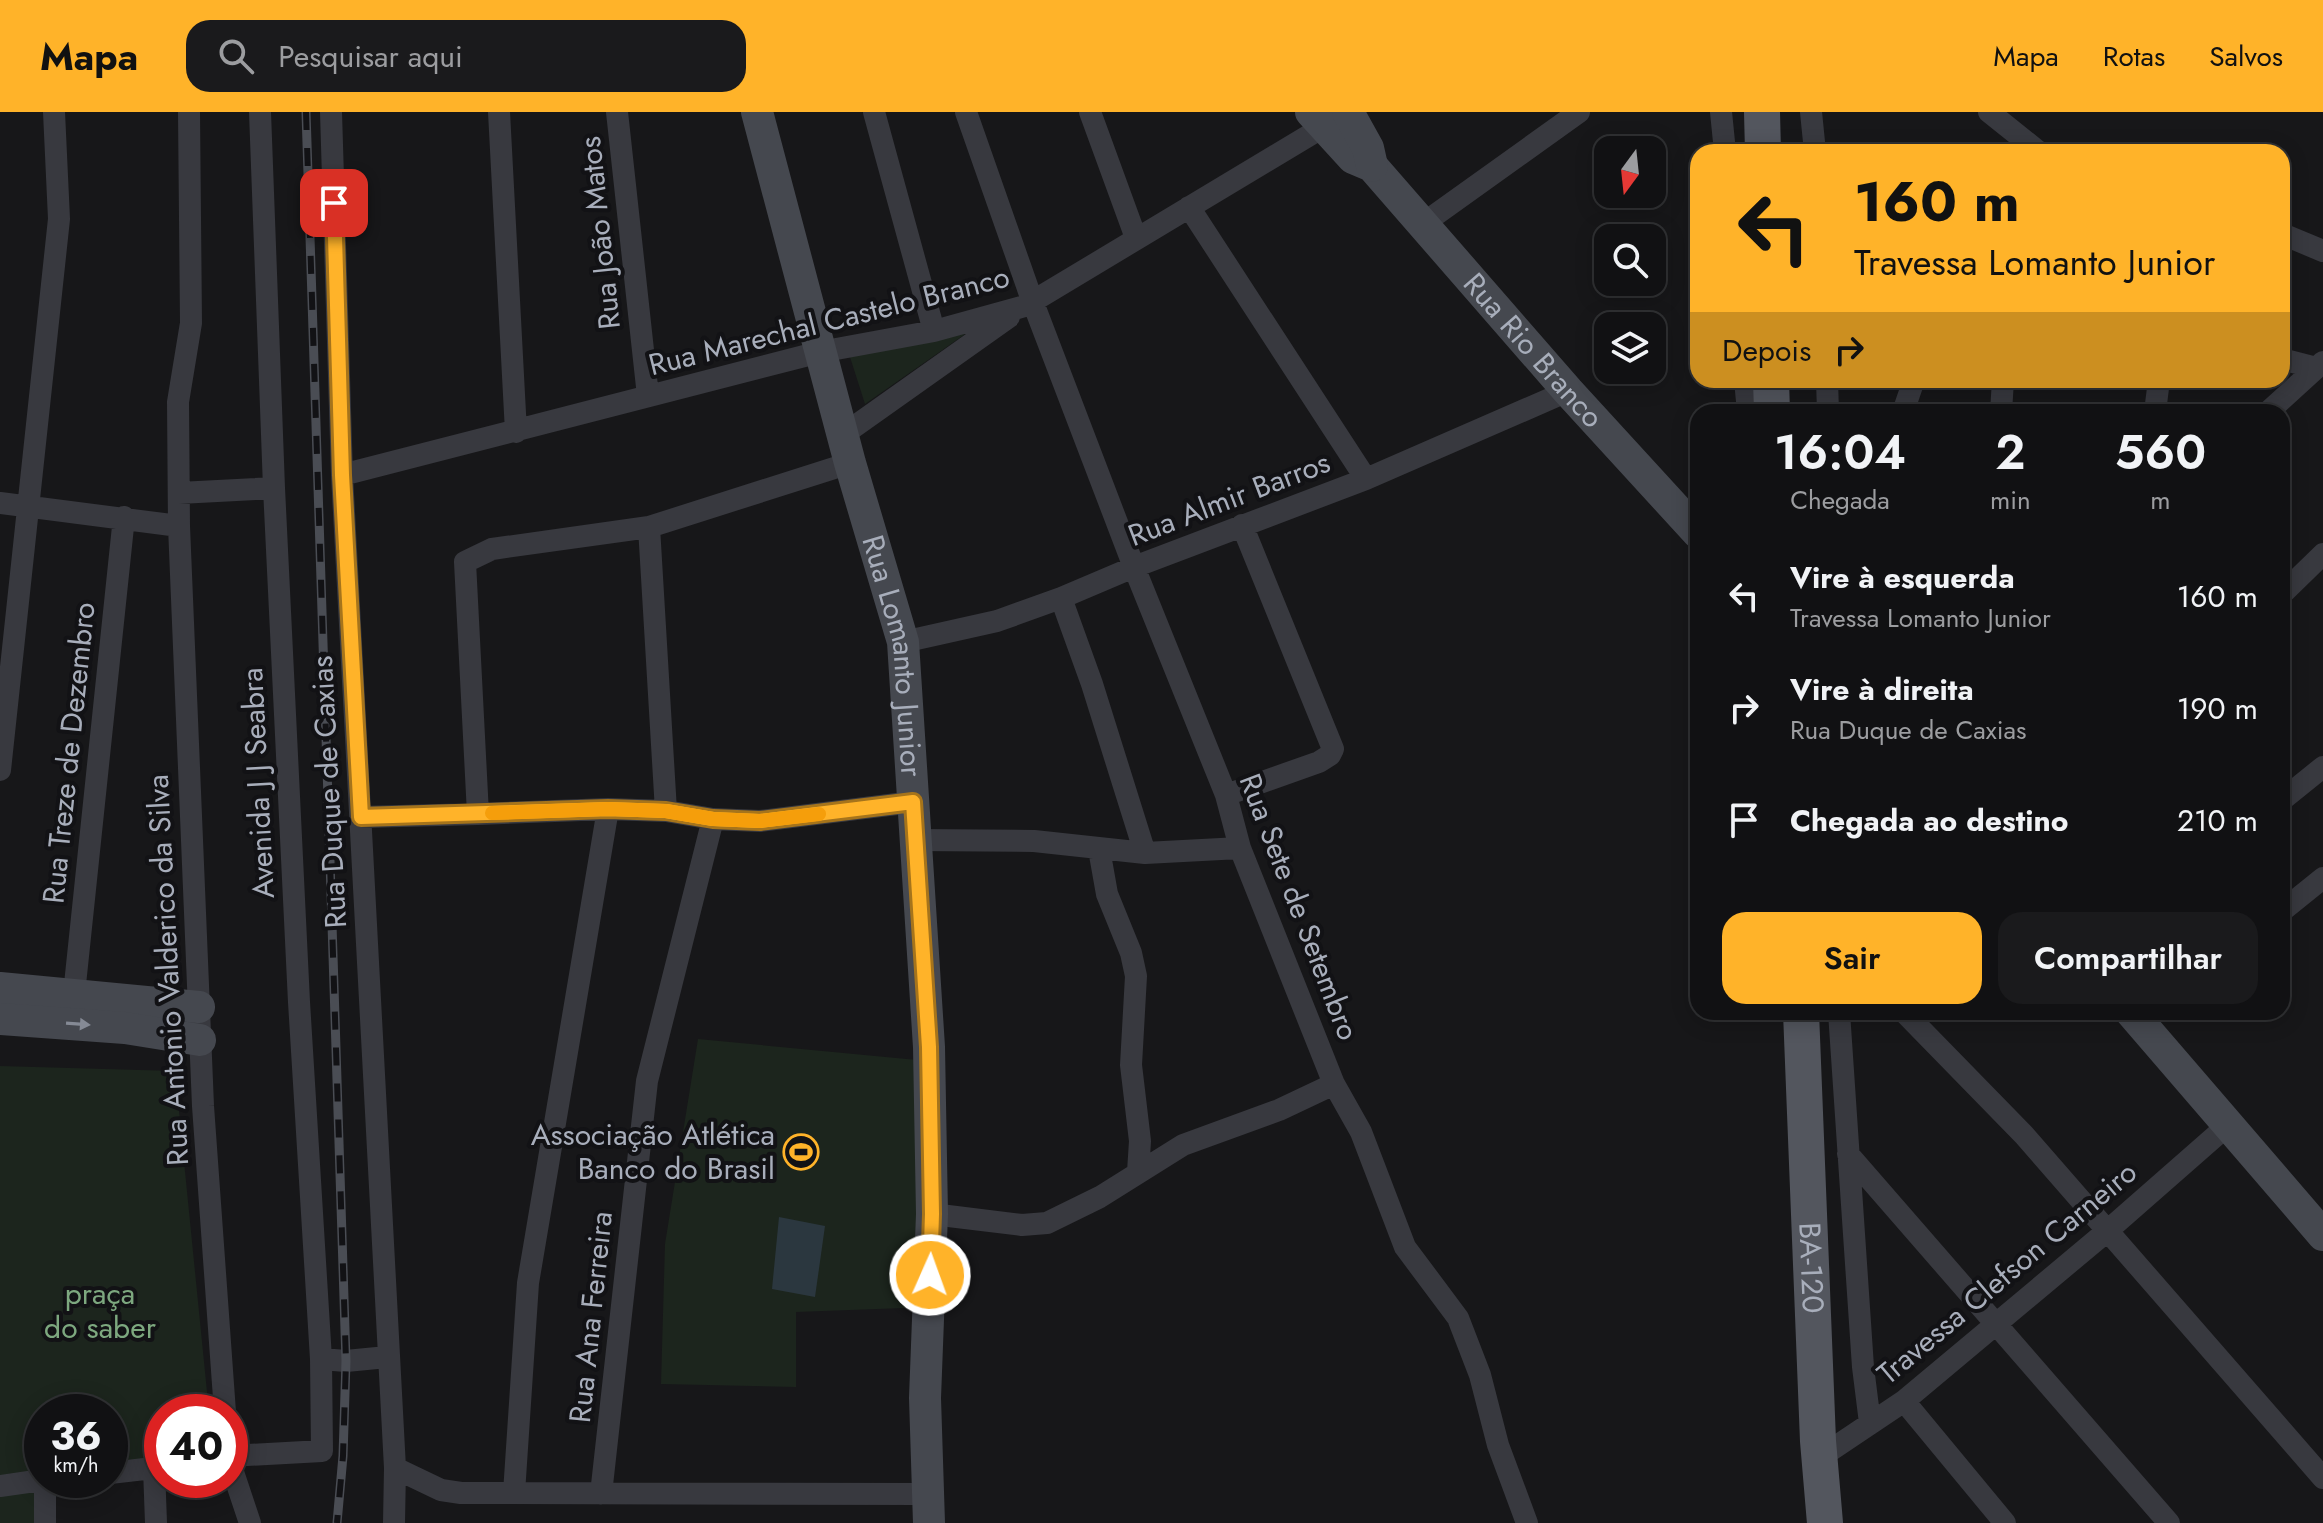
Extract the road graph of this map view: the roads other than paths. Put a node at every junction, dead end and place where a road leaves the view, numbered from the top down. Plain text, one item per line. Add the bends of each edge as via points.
1 (54, 112) edge
2 (189, 112) edge
3 (260, 112) edge
4 (331, 112) edge
5 (499, 112) edge
6 (617, 112) edge
7 (757, 112) edge
8 (874, 112) edge
9 (966, 112) edge
10 (1090, 112) edge
11 (1579, 112) edge
12 (1721, 112) edge
13 (1762, 112) edge
14 (1811, 112) edge
15 (1989, 112) edge
16 (1333, 116) edge
17 (1724, 144) edge
18 (1763, 144) edge
19 (1814, 144) edge
20 (2029, 144) edge
21 (1189, 207) junction
22 (1424, 223) junction
23 (2290, 237) edge
24 (1136, 238) junction
25 (2323, 251) edge
26 (1029, 303) junction
27 (934, 331) junction
28 (820, 352) junction
29 (2290, 360) edge
30 (2320, 365) edge
31 (1568, 391) junction
32 (648, 396) junction
33 (2277, 404) edge
34 (516, 432) junction
35 (847, 448) junction
36 (342, 475) junction
37 (1366, 479) junction
38 (274, 488) junction
39 (179, 493) junction
40 (0, 503) edge
41 (29, 506) junction
42 (124, 517) junction
43 (1690, 524) edge
44 (1242, 525) junction
45 (179, 526) junction
46 (649, 527) junction
47 (2323, 554) edge
48 (1134, 567) junction
49 (2290, 586) edge
50 (1061, 598) junction
51 (903, 642) junction
52 (2323, 767) edge
53 (0, 770) edge
54 (2290, 794) edge
55 (1226, 795) junction
56 (913, 802) junction
57 (608, 809) junction
58 (666, 811) junction
59 (478, 814) junction
60 (361, 817) junction
61 (713, 819) junction
62 (914, 840) junction
63 (1240, 848) junction
64 (1099, 849) junction
65 (1145, 853) junction
66 (2323, 878) edge
67 (2290, 905) edge
68 (0, 988) edge
69 (74, 994) junction
70 (199, 1007) junction
71 (0, 1019) edge
72 (1801, 1020) edge
73 (1840, 1020) edge
74 (1912, 1020) edge
75 (2144, 1020) edge
76 (200, 1040) junction
77 (1334, 1084) junction
78 (2228, 1125) junction
79 (1848, 1154) junction
80 (1138, 1172) junction
81 (932, 1214) junction
82 (2106, 1232) junction
83 (2323, 1235) edge
84 (1995, 1324) junction
85 (387, 1357) junction
86 (321, 1359) junction
87 (224, 1394) edge
88 (1904, 1401) junction
89 (1870, 1423) junction
90 (248, 1455) edge
91 (1819, 1458) junction
92 (395, 1468) junction
93 (2323, 1478) edge
94 (24, 1483) edge
95 (0, 1486) edge
96 (514, 1493) junction
97 (601, 1494) junction
98 (44, 1498) edge
99 (157, 1498) edge
100 (242, 1498) edge
101 (928, 1509) edge
102 (45, 1523) edge
103 (156, 1523) edge
104 (250, 1523) edge
105 (394, 1523) edge
106 (1527, 1523) edge
107 (1825, 1523) edge
108 (2005, 1523) edge
109 (2169, 1523) edge

1 - 41 street via 59,219
2 - 39 street via 191,323 178,402
3 - 38 street, Avenida J J Seabra
4 - 36 street, Rua Duque de Caxias
5 - 34 street
6 - 32 street, Rua João Matos
7 - 28 street
8 - 27 street
9 - 26 street, Rua Sete de Setembro
10 - 24 street
11 - 22 street
12 - 17 street
13 - 18 main road
14 - 19 street
15 - 20 street
16 - 21 street, Rua Marechal Castelo Branco
16 - 22 street, Rua Rio Branco via 1353,158 1372,166
21 - 24 street, Rua Marechal Castelo Branco
21 - 37 street
22 - 31 street, Rua Rio Branco
23 - 25 street
24 - 26 street, Rua Marechal Castelo Branco
26 - 27 street, Rua Marechal Castelo Branco
26 - 35 street
26 - 48 street, Rua Sete de Setembro
27 - 28 street, Rua Marechal Castelo Branco
28 - 32 street, Rua Marechal Castelo Branco
28 - 35 street, Rua Lomanto Junior
29 - 30 street
30 - 33 street
31 - 37 street, Rua Almir Barros
31 - 43 street, Rua Rio Branco
32 - 34 street, Rua Marechal Castelo Branco
34 - 36 street, Rua Marechal Castelo Branco
35 - 46 street
35 - 51 street, Rua Lomanto Junior
36 - 60 street, Rua Duque de Caxias
37 - 44 street, Rua Almir Barros
38 - 39 street
38 - 86 street, Avenida J J Seabra
39 - 45 street
40 - 41 street
41 - 42 street
41 - 53 street
42 - 45 street
42 - 69 street, Rua Treze de Dezembro
44 - 48 street, Rua Almir Barros
44 - 55 street via 1333,749 1319,762
45 - 70 street, Rua Antonio Valderico da Silva
46 - 58 street
46 - 59 street via 492,549 465,562
47 - 49 street
48 - 50 street, Rua Almir Barros
48 - 55 street, Rua Sete de Setembro
50 - 51 street, Rua Almir Barros via 997,621
50 - 65 street
51 - 56 street, Rua Lomanto Junior
52 - 54 street
55 - 63 street, Rua Sete de Setembro
56 - 61 street via 760,821
56 - 62 street, Rua Lomanto Junior
57 - 58 street
57 - 59 street
57 - 96 street via 528,1283
58 - 61 street
59 - 60 street
60 - 85 street, Rua Duque de Caxias
61 - 97 street, Rua Ana Ferreira via 647,1081
62 - 64 street via 1034,841
62 - 81 street, Rua Lomanto Junior via 929,1047
63 - 65 street
63 - 77 street, Rua Sete de Setembro
64 - 65 street
64 - 80 street via 1107,894 1136,976 1131,1065 1140,1141
66 - 67 street
68 - 69 street
69 - 70 street
70 - 76 street, Rua Antonio Valderico da Silva
71 -> 76 street via 125,1028
72 - 91 main road, BA-120 / BA-120
73 - 79 street
74 - 82 street via 2024,1135
75 - 78 street
76 - 87 street, Rua Antonio Valderico da Silva
77 - 80 street via 1183,1145
77 - 106 street, Rua Sete de Setembro via 1361,1132 1405,1247 1458,1318
78 - 82 street, Travessa Clefson Carneiro
78 - 83 street
79 - 84 street
79 - 89 street
80 - 81 street via 1047,1223
81 - 101 street, Rua Lomanto Junior via 925,1398
82 - 84 street, Travessa Clefson Carneiro
82 - 93 street
84 - 88 street, Travessa Clefson Carneiro
84 - 109 street
85 - 86 street
85 - 92 street, Rua Duque de Caxias
86 - 90 street, Avenida J J Seabra via 322,1451
88 - 89 street, Travessa Clefson Carneiro
88 - 108 street
89 - 91 street, Travessa Clefson Carneiro
91 - 107 main road, BA-120 / BA-120
92 - 96 street via 441,1490
92 - 105 street, Rua Duque de Caxias
94 - 95 street
96 - 97 street
97 - 101 street
98 - 102 street
99 - 103 street
100 - 104 street

